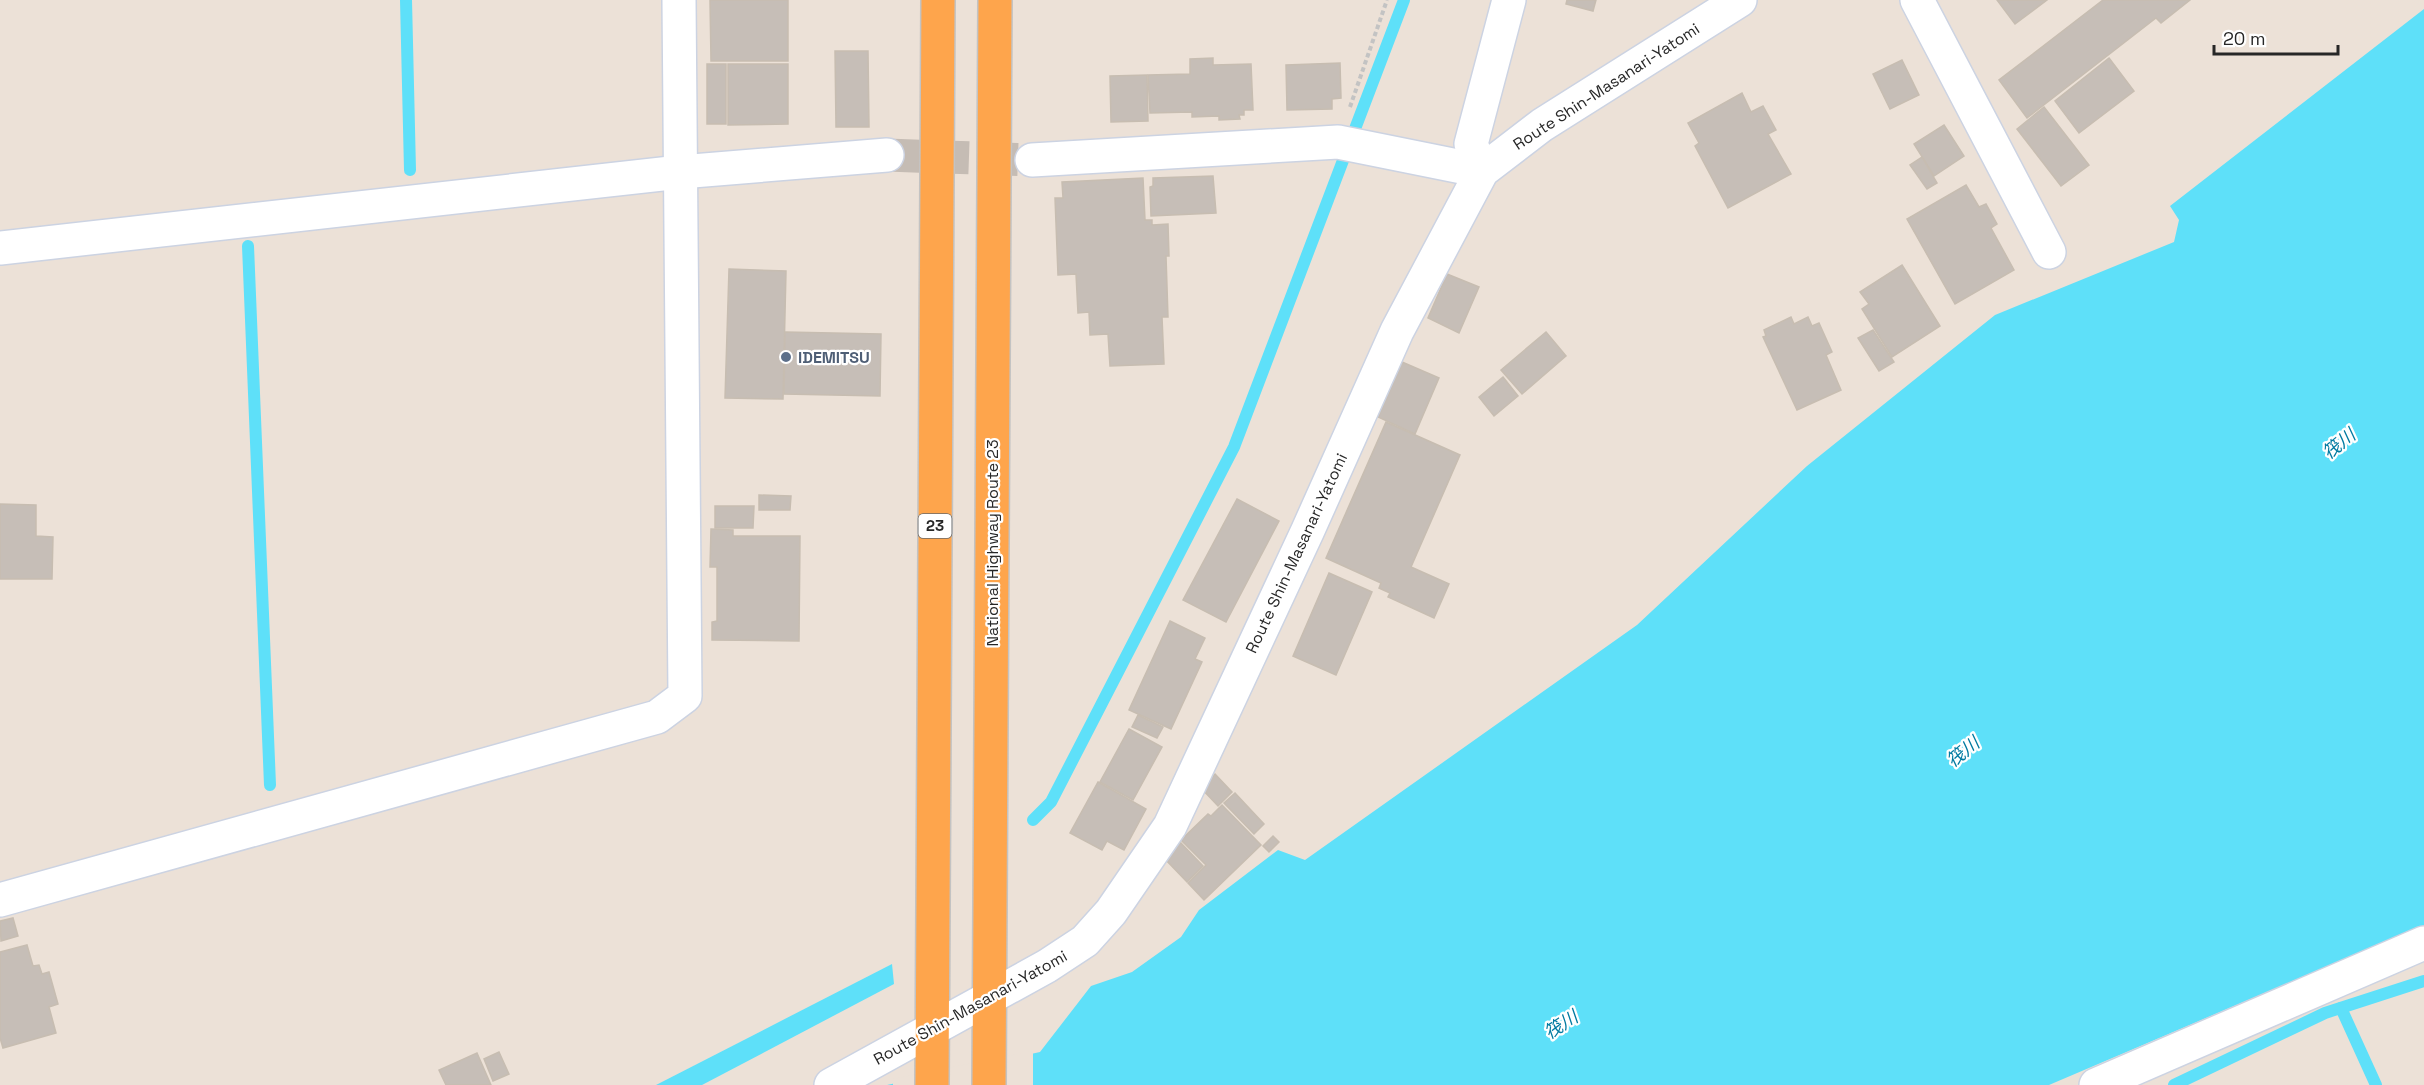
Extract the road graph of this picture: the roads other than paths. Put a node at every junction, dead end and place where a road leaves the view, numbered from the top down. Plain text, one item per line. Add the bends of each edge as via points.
1 (679, 0) edge
2 (938, 0) edge
3 (995, 0) edge
4 (1509, 0) edge
5 (1740, 0) edge
6 (1917, 0) edge
7 (886, 155) tunnel mouth
8 (1032, 160) tunnel mouth
9 (1482, 171) junction
10 (680, 172) junction
11 (0, 248) edge
12 (2049, 252) dead end
13 (0, 900) edge
14 (2424, 943) edge
15 (990, 1011) junction
16 (932, 1041) junction
17 (831, 1085) edge
18 (932, 1085) edge
19 (989, 1085) edge
20 (2096, 1085) edge

1 - 10 street
2 - 16 highway, 23
3 - 15 highway, National Highway Route 23
4 - 9 street via 1471,144
5 - 9 street, Route Shin-Masanari-Yatomi via 1542,125
6 - 12 street
7 - 10 street
8 - 9 street via 1353,145
9 - 15 street, Route Shin-Masanari-Yatomi via 1397,332 1170,826 1111,912 1084,941
10 - 11 street
10 - 13 street via 686,696 657,717
14 - 20 street
15 - 16 street, Route Shin-Masanari-Yatomi
15 - 19 highway, National Highway Route 23
16 - 17 street, Route Shin-Masanari-Yatomi
16 - 18 highway, 23

